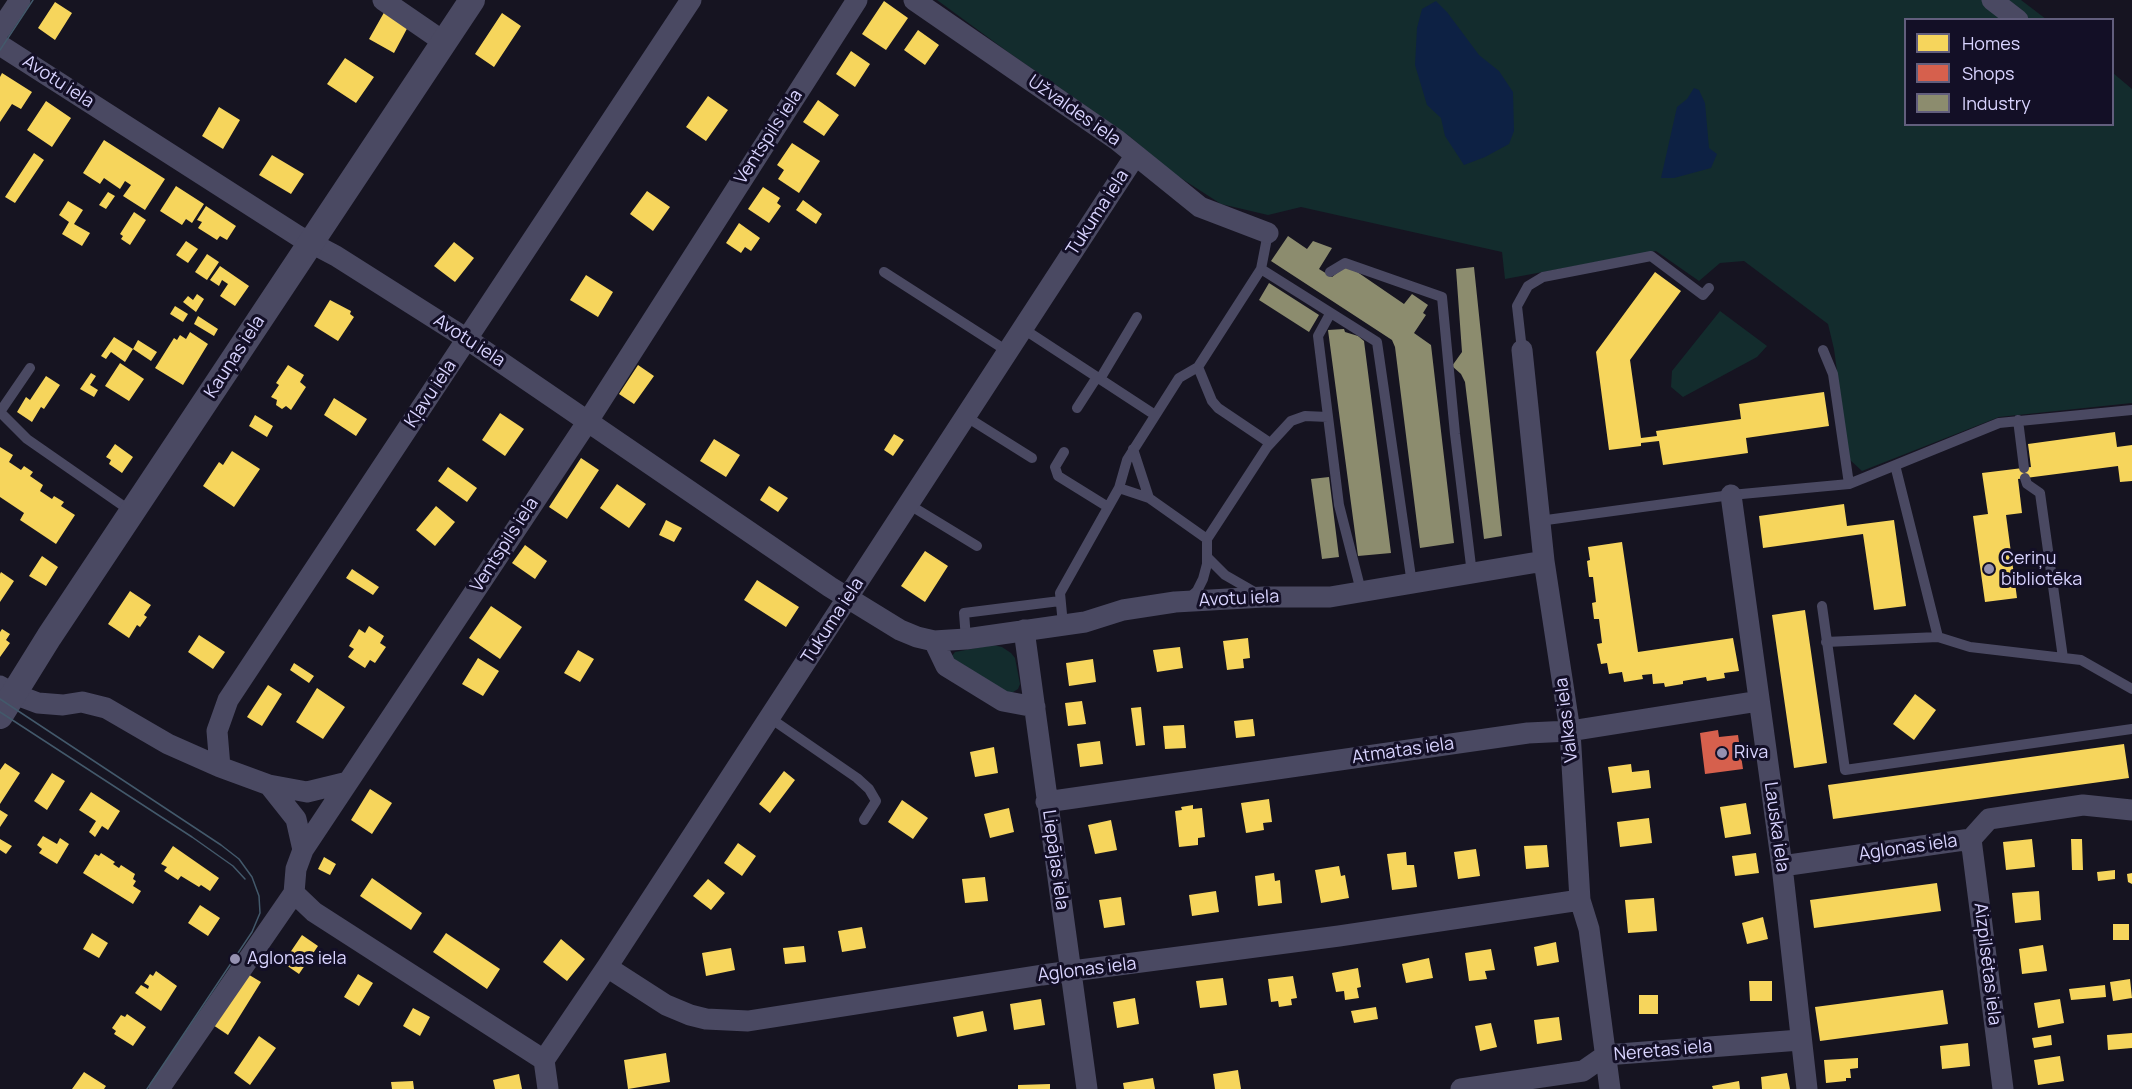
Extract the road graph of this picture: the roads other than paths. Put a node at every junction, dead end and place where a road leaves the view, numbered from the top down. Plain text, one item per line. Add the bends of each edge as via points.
1 (20, 0) edge
2 (383, 0) edge
3 (472, 0) edge
4 (691, 0) edge
5 (856, 0) edge
6 (914, 0) edge
7 (1992, 0) edge
8 (2015, 18) edge
9 (0, 30) edge
10 (444, 42) junction
11 (0, 45) edge
12 (1135, 156) junction
13 (1268, 233) joint
14 (312, 243) junction
15 (1261, 269) junction
16 (884, 272) dead end
17 (1330, 272) dead end
18 (1709, 288) dead end
19 (1330, 314) junction
20 (1137, 317) dead end
21 (1022, 328) junction
22 (467, 339) junction
23 (1522, 350) joint
24 (1823, 350) dead end
25 (1007, 351) junction
26 (1198, 367) junction
27 (30, 368) dead end
28 (1098, 378) junction
29 (1077, 408) dead end
30 (2132, 410) edge
31 (0, 412) edge
32 (1155, 415) junction
33 (965, 416) junction
34 (1328, 417) junction
35 (2018, 420) junction
36 (588, 421) junction
37 (1270, 443) junction
38 (1133, 449) junction
39 (1064, 452) dead end
40 (1032, 458) dead end
41 (1895, 465) junction
42 (1849, 484) junction
43 (1119, 488) junction
44 (1731, 495) junction
45 (1149, 498) junction
46 (908, 504) junction
47 (1108, 507) junction
48 (132, 512) junction
49 (1539, 521) junction
50 (1207, 539) junction
51 (977, 546) dead end
52 (1207, 557) junction
53 (1544, 561) junction
54 (1472, 575) junction
55 (1412, 584) junction
56 (1361, 591) junction
57 (1264, 597) junction
58 (848, 598) junction
59 (1060, 601) junction
60 (1186, 602) junction
61 (1822, 606) dead end
62 (1063, 625) junction
63 (1024, 630) junction
64 (1938, 637) junction
65 (966, 639) junction
66 (934, 641) junction
67 (1826, 642) junction
68 (2063, 658) junction
69 (2132, 689) edge
70 (7, 690) edge
71 (1759, 701) junction
72 (1035, 707) junction
73 (0, 716) edge
74 (770, 718) junction
75 (2132, 729) edge
76 (1570, 731) junction
77 (220, 767) junction
78 (348, 782) junction
79 (269, 785) junction
80 (1046, 802) junction
81 (2132, 810) edge
82 (864, 820) dead end
83 (1971, 838) junction
84 (303, 850) junction
85 (1782, 866) junction
86 (294, 893) junction
87 (1580, 900) junction
88 (607, 967) junction
89 (1071, 971) junction
90 (1800, 1040) junction
91 (1606, 1055) junction
92 (544, 1060) junction
93 (159, 1089) edge
94 (548, 1089) edge
95 (1087, 1089) edge
96 (1461, 1089) edge
97 (1610, 1089) edge
98 (1807, 1089) edge
99 (2003, 1089) edge

1 - 9 street
2 - 10 street
3 - 10 street, Kauņas iela
4 - 22 street, Kļavu iela
5 - 36 street, Ventspils iela
6 - 12 street, Užvaldes iela
7 - 8 street
10 - 14 street, Kauņas iela
11 - 14 street, Avotu iela
12 - 13 street, Užvaldes iela via 1200,207
12 - 21 street, Tukuma iela
13 - 15 lane
14 - 22 street, Avotu iela
14 - 48 street, Kauņas iela
15 - 19 lane
15 - 26 lane
16 - 25 lane
17 - 54 lane via 1345,263 1442,297
18 - 23 lane via 1703,295 1651,256 1543,277 1528,286 1517,306
19 - 34 lane via 1318,336
19 - 55 lane via 1377,342
20 - 28 lane
21 - 25 street, Tukuma iela
21 - 28 lane
22 - 36 street, Avotu iela
22 - 77 street, Kļavu iela via 228,700 217,731
23 - 49 street, Valkas iela
24 - 42 lane via 1833,374
25 - 33 street, Tukuma iela
26 - 32 lane via 1179,378
26 - 37 lane via 1218,408
27 - 31 lane
28 - 29 lane
28 - 32 lane
30 - 35 lane
31 - 48 lane via 27,440
32 - 38 lane
33 - 40 lane
33 - 46 street, Tukuma iela
34 - 37 lane via 1305,416 1291,421
34 - 56 lane via 1339,505
35 - 41 lane via 1999,423
35 - 68 lane via 2026,484 2040,493
36 - 58 street, Avotu iela
36 - 78 street, Ventspils iela
37 - 50 lane
38 - 43 lane
38 - 45 lane
39 - 47 lane via 1055,467 1058,476
41 - 42 lane
41 - 64 lane
42 - 44 lane
43 - 45 lane
43 - 47 lane
44 - 49 lane
44 - 71 street, Lauska iela
45 - 50 lane
46 - 51 lane
46 - 58 street, Tukuma iela
47 - 59 lane via 1060,594
48 - 70 street, Kauņas iela via 49,637
49 - 53 street, Valkas iela
50 - 52 lane
52 - 57 lane via 1225,575
52 - 60 lane via 1203,579
53 - 54 street, Avotu iela
53 - 76 street, Valkas iela
54 - 55 street, Avotu iela
55 - 56 street, Avotu iela
56 - 57 street, Avotu iela via 1330,597
57 - 60 street, Avotu iela
58 - 66 street, Avotu iela via 900,630
58 - 74 street, Tukuma iela
59 - 62 lane
59 - 65 lane via 964,613
60 - 62 street, Avotu iela via 1123,610
61 - 67 lane
62 - 63 street, Avotu iela
63 - 65 street, Avotu iela
63 - 72 street, Liepājas iela
64 - 67 lane
64 - 68 lane via 1970,647
65 - 66 street, Avotu iela
66 - 72 street via 946,666 1003,701
67 - 75 lane via 1845,770
68 - 69 lane via 2081,660
70 - 73 street, Kauņas iela
70 - 77 street via 38,703 82,702 106,708 168,744
71 - 76 street, Atmatas iela
71 - 85 street, Lauska iela
72 - 80 street, Liepājas iela
74 - 82 lane via 870,789 876,801
74 - 88 street, Tukuma iela
76 - 80 street, Atmatas iela via 1528,733
76 - 87 street, Valkas iela
77 - 79 street
78 - 79 street via 307,792
78 - 84 street, Ventspils iela
79 - 84 street via 296,819
80 - 89 street, Liepājas iela
81 - 83 street, Aglonas iela via 2083,805 1989,819
83 - 85 street, Aglonas iela
83 - 99 street, Aizpilsētas iela
84 - 86 street, Ventspils iela
85 - 90 street, Lauska iela
86 - 92 street via 314,912
86 - 93 street, Ventspils iela
87 - 89 street, Aglonas iela
87 - 91 street, Valkas iela via 1589,928
88 - 89 street, Aglonas iela via 666,1005 690,1015 748,1021
88 - 92 street, Tukuma iela
89 - 95 street, Liepājas iela
90 - 91 street, Neretas iela
90 - 98 street, Lauska iela
91 - 96 street, Neretas iela via 1583,1071
91 - 97 street, Valkas iela
92 - 94 street

